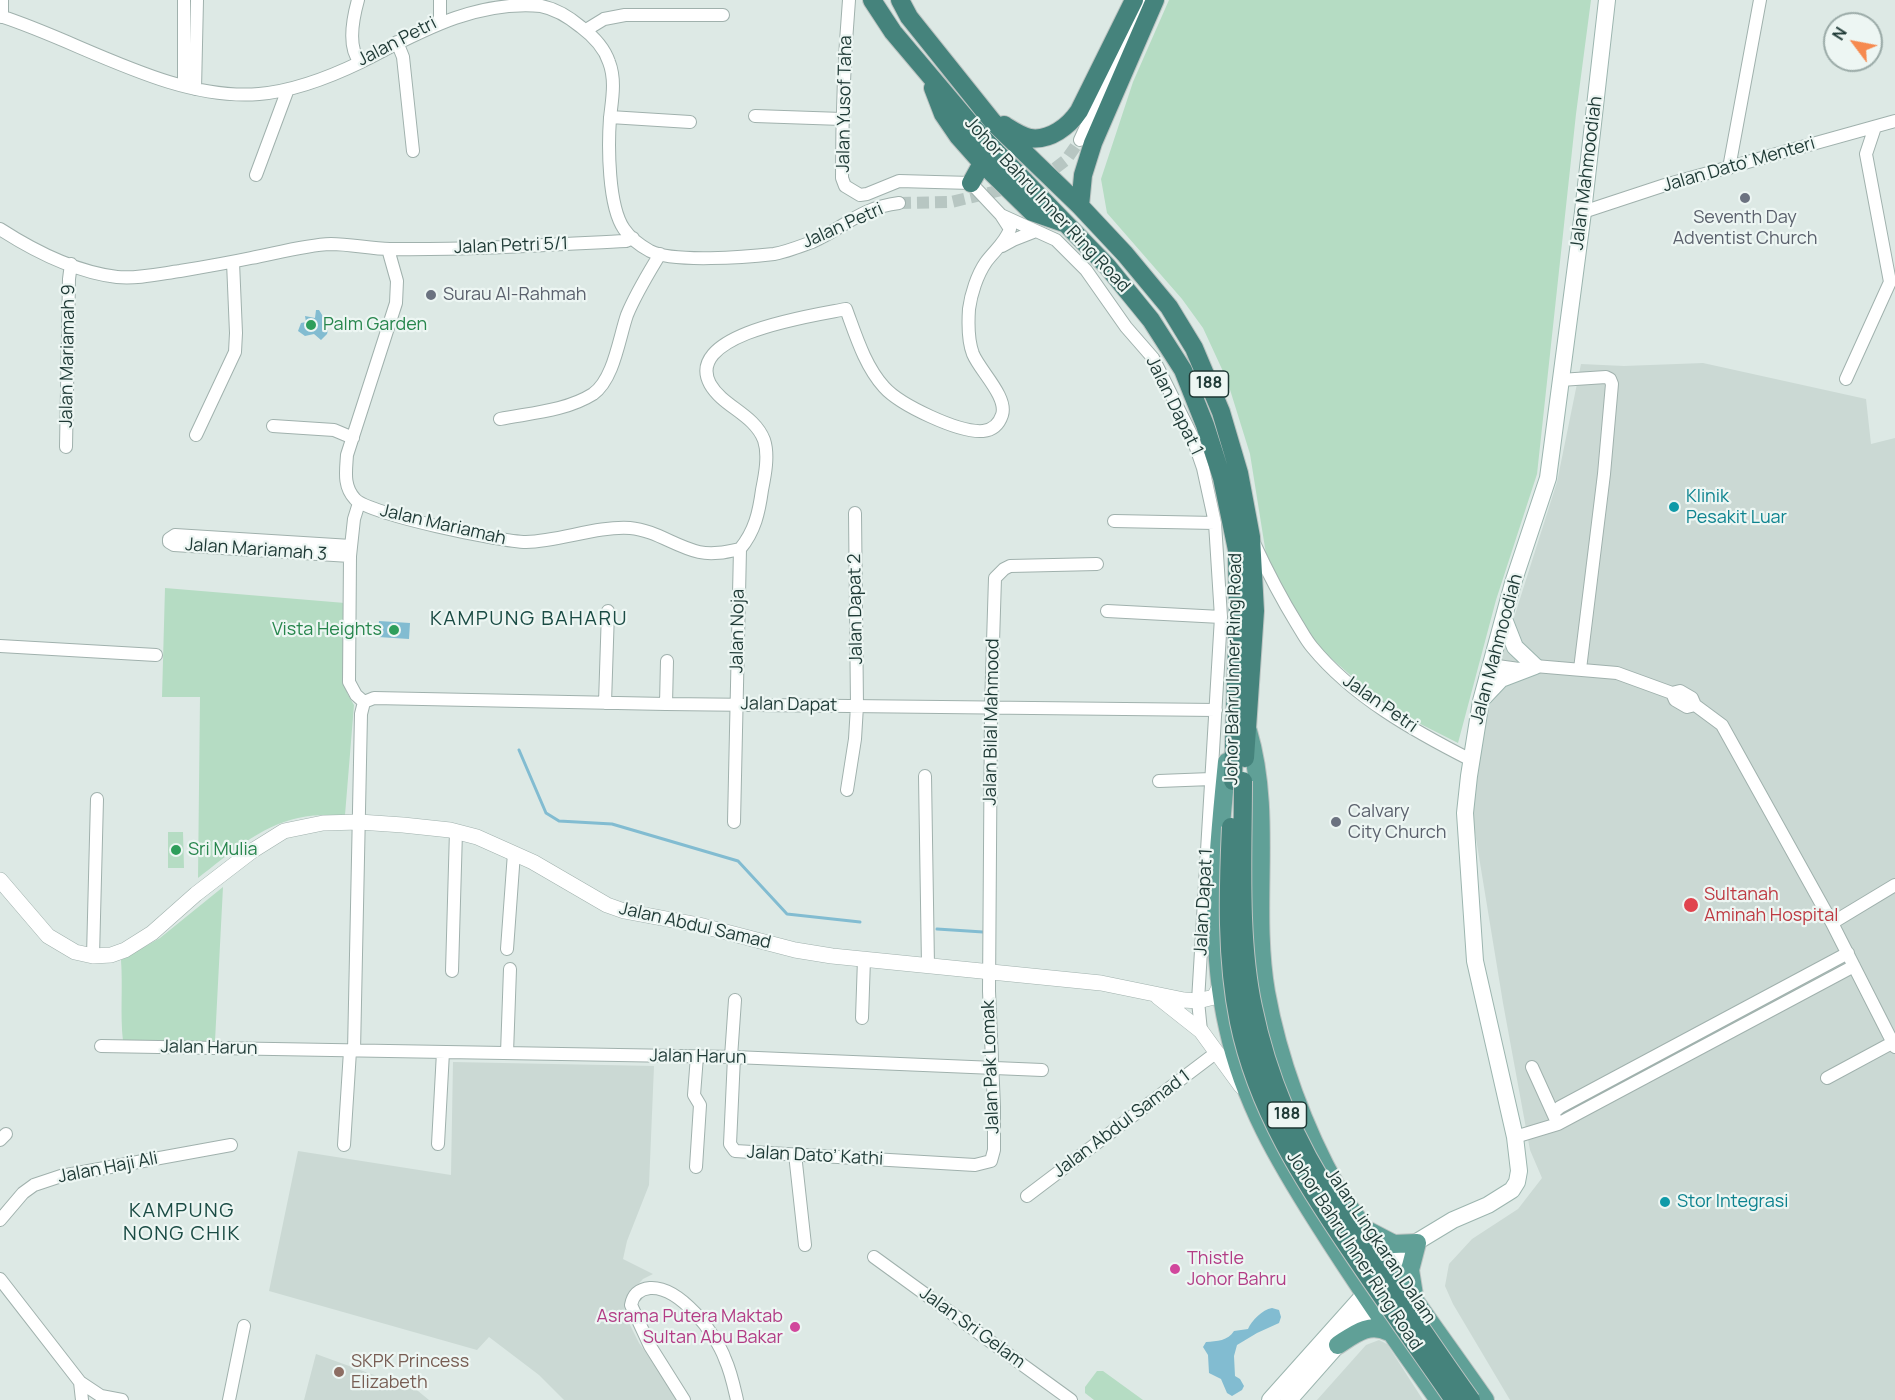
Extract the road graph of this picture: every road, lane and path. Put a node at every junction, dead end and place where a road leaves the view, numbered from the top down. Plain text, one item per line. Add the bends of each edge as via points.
1 (2, 0) edge
2 (184, 0) edge
3 (197, 0) edge
4 (358, 0) edge
5 (440, 0) edge
6 (849, 0) edge
7 (872, 0) edge
8 (900, 0) edge
9 (1134, 0) edge
10 (1144, 0) edge
11 (1155, 0) edge
12 (1607, 0) edge
13 (1761, 0) edge
14 (723, 15) dead end
15 (1, 16) edge
16 (440, 20) junction
17 (586, 30) junction
18 (397, 42) junction
19 (360, 62) junction
20 (930, 78) junction
21 (189, 87) junction
22 (288, 88) junction
23 (987, 116) junction
24 (610, 117) junction
25 (755, 117) dead end
26 (842, 119) junction
27 (1895, 121) edge
28 (690, 122) dead end
29 (1875, 127) junction
30 (1080, 140) tunnel mouth
31 (413, 151) dead end
32 (982, 163) junction
33 (1729, 168) junction
34 (256, 175) dead end
35 (971, 183) junction
36 (899, 203) tunnel mouth
37 (1080, 206) junction
38 (1583, 212) junction
39 (1001, 215) junction
40 (1070, 226) junction
41 (0, 229) edge
42 (1036, 231) junction
43 (633, 238) junction
44 (388, 249) junction
45 (999, 249) junction
46 (660, 254) junction
47 (233, 262) junction
48 (71, 264) junction
49 (1893, 286) edge
50 (1846, 379) dead end
51 (1560, 380) junction
52 (500, 419) dead end
53 (273, 426) dead end
54 (196, 435) dead end
55 (353, 438) junction
56 (66, 447) dead end
57 (359, 503) junction
58 (855, 513) dead end
59 (1114, 521) dead end
60 (1215, 523) junction
61 (1251, 537) junction
62 (740, 549) junction
63 (351, 551) junction
64 (1097, 564) dead end
65 (608, 611) dead end
66 (1107, 611) dead end
67 (1221, 617) junction
68 (1504, 619) junction
69 (0, 646) edge
70 (156, 655) dead end
71 (667, 661) dead end
72 (1491, 661) junction
73 (1535, 666) junction
74 (1580, 669) junction
75 (1236, 676) junction
76 (1481, 700) junction
77 (364, 702) junction
78 (605, 703) junction
79 (666, 704) junction
80 (737, 705) junction
81 (856, 706) junction
82 (992, 707) junction
83 (1216, 710) junction
84 (1248, 729) junction
85 (1471, 760) junction
86 (925, 776) dead end
87 (1211, 779) junction
88 (1159, 781) dead end
89 (1238, 781) junction
90 (847, 790) dead end
91 (96, 799) dead end
92 (359, 822) junction
93 (735, 822) dead end
94 (456, 831) junction
95 (514, 853) junction
96 (0, 880) edge
97 (1895, 885) edge
98 (1832, 923) junction
99 (507, 949) dead end
100 (1848, 953) junction
101 (93, 956) junction
102 (864, 959) junction
103 (926, 965) junction
104 (1854, 966) junction
105 (510, 969) dead end
106 (452, 970) dead end
107 (989, 972) junction
108 (1221, 984) junction
109 (1154, 994) junction
110 (735, 1000) dead end
111 (1198, 1001) junction
112 (862, 1018) dead end
113 (1201, 1031) junction
114 (1894, 1045) edge
115 (101, 1046) dead end
116 (352, 1051) junction
117 (443, 1052) junction
118 (1217, 1052) junction
119 (507, 1053) junction
120 (697, 1056) junction
121 (732, 1057) junction
122 (1532, 1067) dead end
123 (992, 1068) junction
124 (1042, 1070) dead end
125 (1827, 1078) dead end
126 (1248, 1096) junction
127 (1555, 1119) junction
128 (1515, 1137) junction
129 (438, 1144) dead end
130 (231, 1145) dead end
131 (344, 1145) dead end
132 (795, 1154) junction
133 (991, 1161) joint
134 (696, 1167) dead end
135 (1027, 1196) dead end
136 (0, 1220) edge
137 (1365, 1228) junction
138 (1417, 1243) junction
139 (805, 1245) dead end
140 (874, 1257) dead end
141 (1394, 1271) junction
142 (0, 1279) edge
143 (1368, 1300) junction
144 (1415, 1300) junction
145 (244, 1326) dead end
146 (1389, 1332) junction
147 (1338, 1345) junction
148 (80, 1382) junction
149 (98, 1398) edge
150 (81, 1400) edge
151 (122, 1400) edge
152 (229, 1400) edge
153 (684, 1400) edge
154 (737, 1400) edge
155 (1071, 1400) edge
156 (1270, 1400) edge
157 (1289, 1400) edge
158 (1439, 1400) edge
159 (1454, 1400) edge
160 (1471, 1400) edge
161 (1485, 1400) edge

1 - 15 street
2 - 21 street
3 - 21 street
4 - 19 street via 353,18 353,53
5 - 16 street
6 - 26 street, Jalan Yusof Taha
7 - 20 highway, Johor Bahru Inner Ring Road / 188
8 - 23 highway, Johor Bahru Inner Ring Road / 188
9 - 23 highway via 1071,123 1050,135 1031,138
10 - 30 street
11 - 37 highway via 1093,143 1083,175
12 - 38 main road, Jalan Mahmoodiah
13 - 33 street
14 - 17 street via 625,15 604,19
15 - 21 street, Jalan Petri
16 - 17 street, Jalan Petri via 471,9 526,4 567,16
16 - 18 street, Jalan Petri
17 - 24 street, Jalan Petri via 609,62 614,84
18 - 19 street, Jalan Petri
18 - 31 street via 403,57
19 - 22 street, Jalan Petri
20 - 32 highway via 943,114
20 - 40 highway, Johor Bahru Inner Ring Road / 188
21 - 22 street, Jalan Petri via 238,95
22 - 34 street
23 - 37 highway, Johor Bahru Inner Ring Road / 188
24 - 28 street
24 - 43 street, Jalan Petri via 612,183 618,217
25 - 26 street
26 - 35 street, Jalan Yusof Taha via 842,178 851,191 867,194 899,181
27 - 29 street, Jalan Dato' Menteri
29 - 33 street, Jalan Dato' Menteri
29 - 49 street via 1866,154
32 - 35 highway
32 - 40 highway via 1032,212
33 - 38 street, Jalan Dato' Menteri
35 - 39 street, Jalan Dapat 1
36 - 46 street, Jalan Petri via 879,206 813,241 777,254 687,258
37 - 61 highway, Johor Bahru Inner Ring Road / 188 via 1169,307 1194,348 1221,412
38 - 51 main road, Jalan Mahmoodiah
39 - 42 street, Jalan Dapat 1
39 - 45 street via 1010,229
40 - 75 highway, Johor Bahru Inner Ring Road / 188 via 1152,320 1183,370 1205,425 1222,478 1236,550
41 - 48 street via 23,244
42 - 45 street
42 - 60 street, Jalan Dapat 1 via 1056,240 1086,270 1153,358 1192,436
43 - 44 street, Jalan Petri 5/1 via 523,247
43 - 46 street, Jalan Petri
44 - 47 street via 331,244
44 - 55 street, Jalan Mariamah via 397,280 396,303
45 - 62 street via 978,279 969,309 969,341 974,356 1001,399 1004,411 992,429 964,428 939,420 884,387 866,358 846,309 744,334 714,351 706,372 710,383 759,430 766,455 759,513
46 - 52 street via 627,316 606,378 594,393 548,410
47 - 48 street via 118,277
47 - 54 street via 235,352
48 - 56 street, Jalan Mariamah 9
49 - 50 street
51 - 68 main road, Jalan Mahmoodiah via 1548,478
51 - 74 street via 1606,377 1612,384
53 - 55 street via 334,430
55 - 57 street, Jalan Mariamah via 345,476
57 - 62 street, Jalan Mariamah via 498,540 526,542 633,528 699,553
57 - 63 street, Jalan Mariamah 3
58 - 81 street, Jalan Dapat 2
59 - 60 street
60 - 67 street, Jalan Dapat 1
61 - 84 highway, Johor Bahru Inner Ring Road / 188 via 1255,611
61 - 85 street, Jalan Petri via 1276,590 1311,646 1336,672 1364,696
62 - 80 street, Jalan Noja
63 - 63 street, Jalan Mariamah 3 via 175,535 169,538 174,545
63 - 77 street, Jalan Mariamah 3 via 349,682
64 - 82 street, Jalan Bilal Mahmood via 1010,566 995,578
65 - 78 street
66 - 67 street
67 - 83 street, Jalan Dapat 1
68 - 72 main road, Jalan Mahmoodiah
68 - 73 main road via 1515,647
69 - 70 street
71 - 79 street
72 - 73 street via 1519,669
72 - 76 main road, Jalan Mahmoodiah
73 - 74 street
73 - 76 main road via 1500,680
74 - 98 street via 1617,673 1672,693 1675,700 1695,705 1722,725
75 - 89 highway, Johor Bahru Inner Ring Road / 188
75 - 108 main road, Jalan Lingkaran Dalam via 1217,865
76 - 85 main road, Jalan Mahmoodiah
77 - 78 street, Jalan Dapat via 374,698
77 - 92 street
78 - 79 street, Jalan Dapat
79 - 80 street, Jalan Dapat
80 - 81 street, Jalan Dapat
80 - 93 street, Jalan Noja
81 - 82 street, Jalan Dapat
81 - 90 street, Jalan Dapat 2
82 - 83 street, Jalan Dapat
82 - 107 street, Jalan Bilal Mahmood
83 - 87 street, Jalan Dapat 1
84 - 89 highway, Johor Bahru Inner Ring Road / 188
84 - 137 main road, Jalan Lingkaran Dalam via 1256,757 1262,961 1273,1023 1307,1127 1338,1189
85 - 128 main road, Jalan Mahmoodiah via 1465,813 1475,961
86 - 103 street
87 - 88 street
87 - 111 street, Jalan Dapat 1
89 - 159 highway, Johor Bahru Inner Ring Road / 188, bridge via 1229,900 1232,970 1239,1022 1252,1071 1275,1127 1321,1208
89 - 160 highway, Johor Bahru Inner Ring Road / 188, bridge via 1245,945 1252,1006 1267,1062 1287,1115 1334,1201
91 - 101 street
92 - 94 street, Jalan Abdul Samad
92 - 101 street, Jalan Abdul Samad via 324,823 284,831 196,894 152,933 115,954
92 - 116 street
94 - 95 street, Jalan Abdul Samad
94 - 106 street
95 - 99 street
95 - 102 street, Jalan Abdul Samad via 624,911 795,950
96 - 101 street via 48,936 75,952
97 - 98 street
98 - 100 street
100 - 104 street
100 - 127 street via 1570,1101
102 - 103 street, Jalan Abdul Samad
102 - 112 street
103 - 107 street, Jalan Abdul Samad
104 - 114 street
104 - 127 street
105 - 119 street
107 - 109 street, Jalan Abdul Samad via 1101,982
107 - 123 street, Jalan Pak Lomak
108 - 111 street via 1214,997
108 - 126 main road, Jalan Lingkaran Dalam via 1227,1028
109 - 111 street, Jalan Abdul Samad
109 - 113 street, Jalan Abdul Samad
110 - 121 street
111 - 113 street, Jalan Dapat 1
113 - 118 street, Jalan Abdul Samad
114 - 125 street
115 - 116 street, Jalan Harun
116 - 117 street, Jalan Harun
116 - 131 street
117 - 119 street, Jalan Harun
117 - 129 street
118 - 126 street, Jalan Abdul Samad
118 - 135 street, Jalan Abdul Samad 1
119 - 120 street, Jalan Harun
120 - 121 street, Jalan Harun
120 - 134 street via 694,1095 700,1105
121 - 123 street, Jalan Harun
121 - 132 street, Jalan Dato’ Kathi via 732,1148 740,1152
122 - 127 street
123 - 124 street, Jalan Harun
123 - 133 street, Jalan Pak Lomak
126 - 143 main road, Jalan Lingkaran Dalam via 1278,1159
127 - 128 street via 1536,1132
128 - 138 main road, Jalan Mahmoodiah via 1519,1171 1515,1186
130 - 136 street, Jalan Haji Ali via 61,1176 34,1185
132 - 133 street, Jalan Dato’ Kathi via 975,1165
132 - 139 street
137 - 138 main road via 1394,1244
137 - 141 main road, Jalan Lingkaran Dalam
138 - 141 main road, Jalan Mahmoodiah via 1410,1257
138 - 144 main road via 1410,1270
140 - 155 street, Jalan Sri Gelam
141 - 143 main road, Jalan Mahmoodiah
141 - 144 main road, Jalan Lingkaran Dalam
142 - 148 street
143 - 146 main road, Jalan Lingkaran Dalam
143 - 147 main road
143 - 156 main road
144 - 161 main road, Jalan Lingkaran Dalam
145 - 152 street
146 - 147 main road via 1376,1327 1366,1329
146 - 158 main road, Jalan Lingkaran Dalam
147 - 157 main road
148 - 149 street
148 - 150 street
149 - 151 street
153 - 154 street via 650,1346 631,1305 638,1292 647,1288 660,1288 680,1298 703,1324 725,1359

